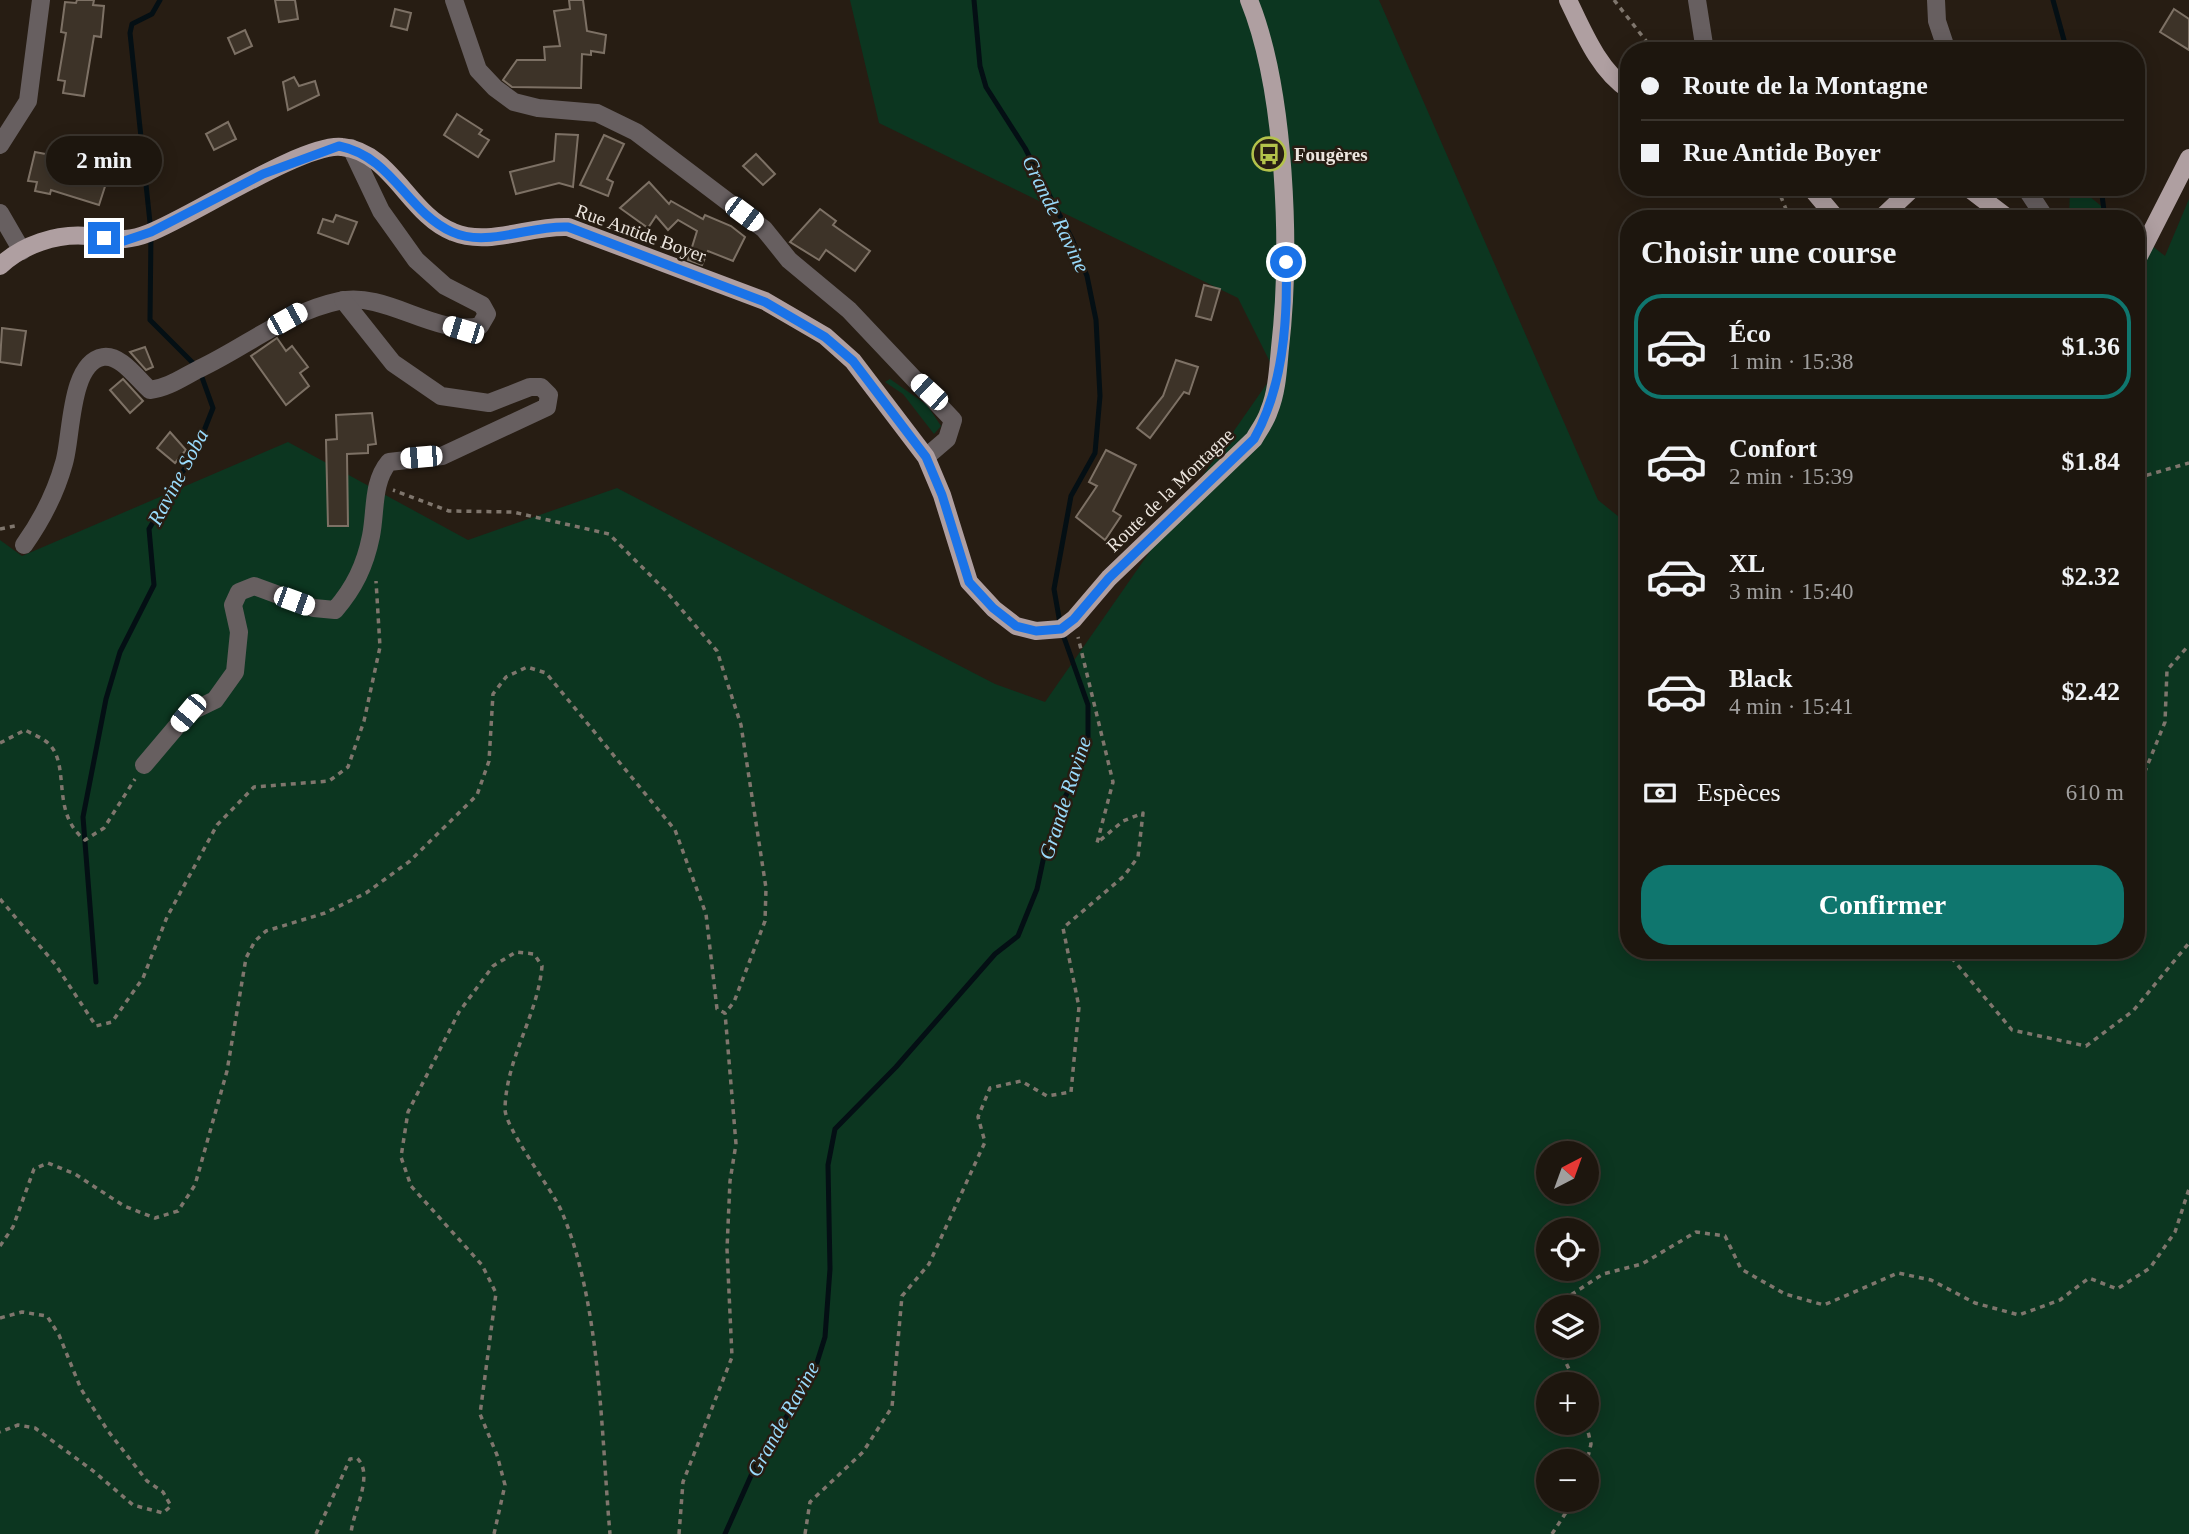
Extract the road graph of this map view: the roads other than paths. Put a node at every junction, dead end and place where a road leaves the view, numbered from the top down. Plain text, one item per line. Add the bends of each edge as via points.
1 (41, 0) edge
2 (454, 0) edge
3 (1249, 0) edge
4 (1568, 0) edge
5 (1697, 0) edge
6 (1936, 0) edge
7 (1704, 42) edge
8 (1944, 42) edge
9 (1620, 82) edge
10 (0, 145) edge
11 (351, 148) junction
12 (2189, 158) edge
13 (1818, 196) edge
14 (1904, 196) edge
15 (1979, 196) edge
16 (1830, 210) edge
17 (1889, 210) edge
18 (1997, 210) edge
19 (0, 213) edge
20 (2145, 244) edge
21 (22, 251) junction
22 (0, 266) edge
23 (343, 300) junction
24 (926, 457) junction
25 (24, 545) dead end
26 (144, 765) road end

1 - 10 street via 28,101
2 - 24 street via 478,70 495,88 514,102 597,113 625,124 764,229 789,260 849,310 953,420 947,439
3 - 24 main road, Route de la Montagne via 1270,71 1287,290 1276,386 1269,412 1254,439 1109,578 1074,619 1061,629 1036,631 1016,626 969,582
4 - 9 main road via 1588,43
5 - 7 street
6 - 8 street
11 - 21 main road via 321,150 124,241 85,235 43,240
11 - 23 street via 381,211 415,260 445,286 482,305 487,314 480,326 463,330 376,303
11 - 24 main road, Rue Antide Boyer via 372,158 426,214 451,232 476,239 548,226 568,227 775,307 825,337 853,361
12 - 20 main road
13 - 16 main road
14 - 17 main road
15 - 18 main road
19 - 21 street
21 - 22 main road
23 - 25 street via 304,310 162,389 150,390 115,358 96,360 81,379 65,462 39,523
23 - 26 street via 393,363 442,396 489,403 541,387 549,395 547,407 442,456 389,462 380,473 371,538 355,587 335,610 314,608 254,586 239,592 233,605 239,632 235,672 215,700 188,713

